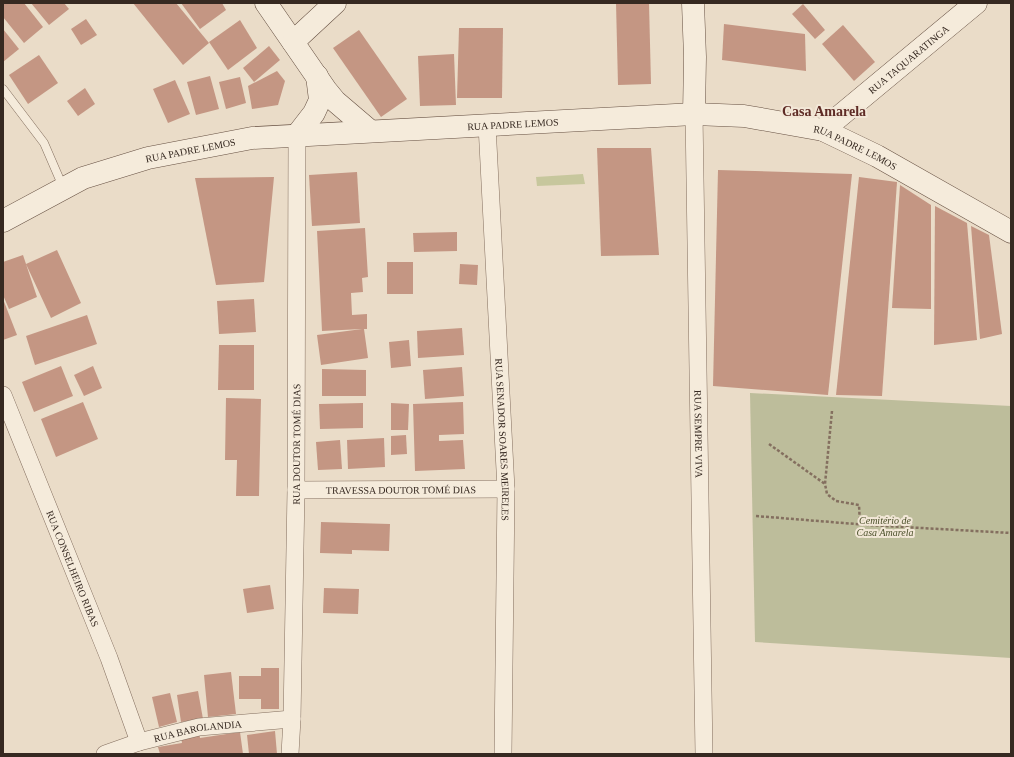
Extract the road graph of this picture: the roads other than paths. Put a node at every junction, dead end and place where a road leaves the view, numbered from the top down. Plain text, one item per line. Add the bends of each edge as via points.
1 (266, 3) edge
2 (335, 3) edge
3 (693, 3) edge
4 (976, 3) edge
5 (293, 42) junction
6 (317, 75) junction
7 (3, 89) edge
8 (694, 114) junction
9 (487, 125) junction
10 (369, 130) junction
11 (823, 130) junction
12 (298, 135) junction
13 (63, 188) junction
14 (3, 221) edge
15 (1011, 232) edge
16 (3, 395) edge
17 (506, 489) junction
18 (296, 490) junction
19 (292, 718) junction
20 (139, 742) junction
21 (105, 754) edge
22 (290, 754) edge
23 (503, 754) edge
24 (704, 754) edge

1 - 5 main road
2 - 5 main road
3 - 8 main road
4 - 11 main road, RUA TAQUARATINGA
5 - 6 main road
6 - 10 main road via 335,101
6 - 12 main road via 320,100
7 - 13 lane via 44,143
8 - 9 main road, RUA PADRE LEMOS
8 - 11 main road, RUA PADRE LEMOS via 744,116
8 - 24 street, RUA SEMPRE VIVA
9 - 10 main road, RUA PADRE LEMOS
9 - 17 street, RUA SENADOR SOARES MEIRELES
10 - 12 main road, RUA PADRE LEMOS
11 - 15 main road, RUA PADRE LEMOS via 877,156
12 - 13 main road, RUA PADRE LEMOS via 252,138 148,158 83,178
12 - 18 street, RUA DOUTOR TOMÉ DIAS
13 - 14 main road, RUA PADRE LEMOS
16 - 20 street, RUA CONSELHEIRO RIBAS via 109,658
17 - 18 street, TRAVESSA DOUTOR TOMÉ DIAS
17 - 23 street, RUA SENADOR SOARES MEIRELES
18 - 19 street, RUA DOUTOR TOMÉ DIAS
19 - 20 street, RUA BAROLANDIA via 199,727
19 - 22 street, RUA DOUTOR TOMÉ DIAS
20 - 21 street, RUA BAROLANDIA

